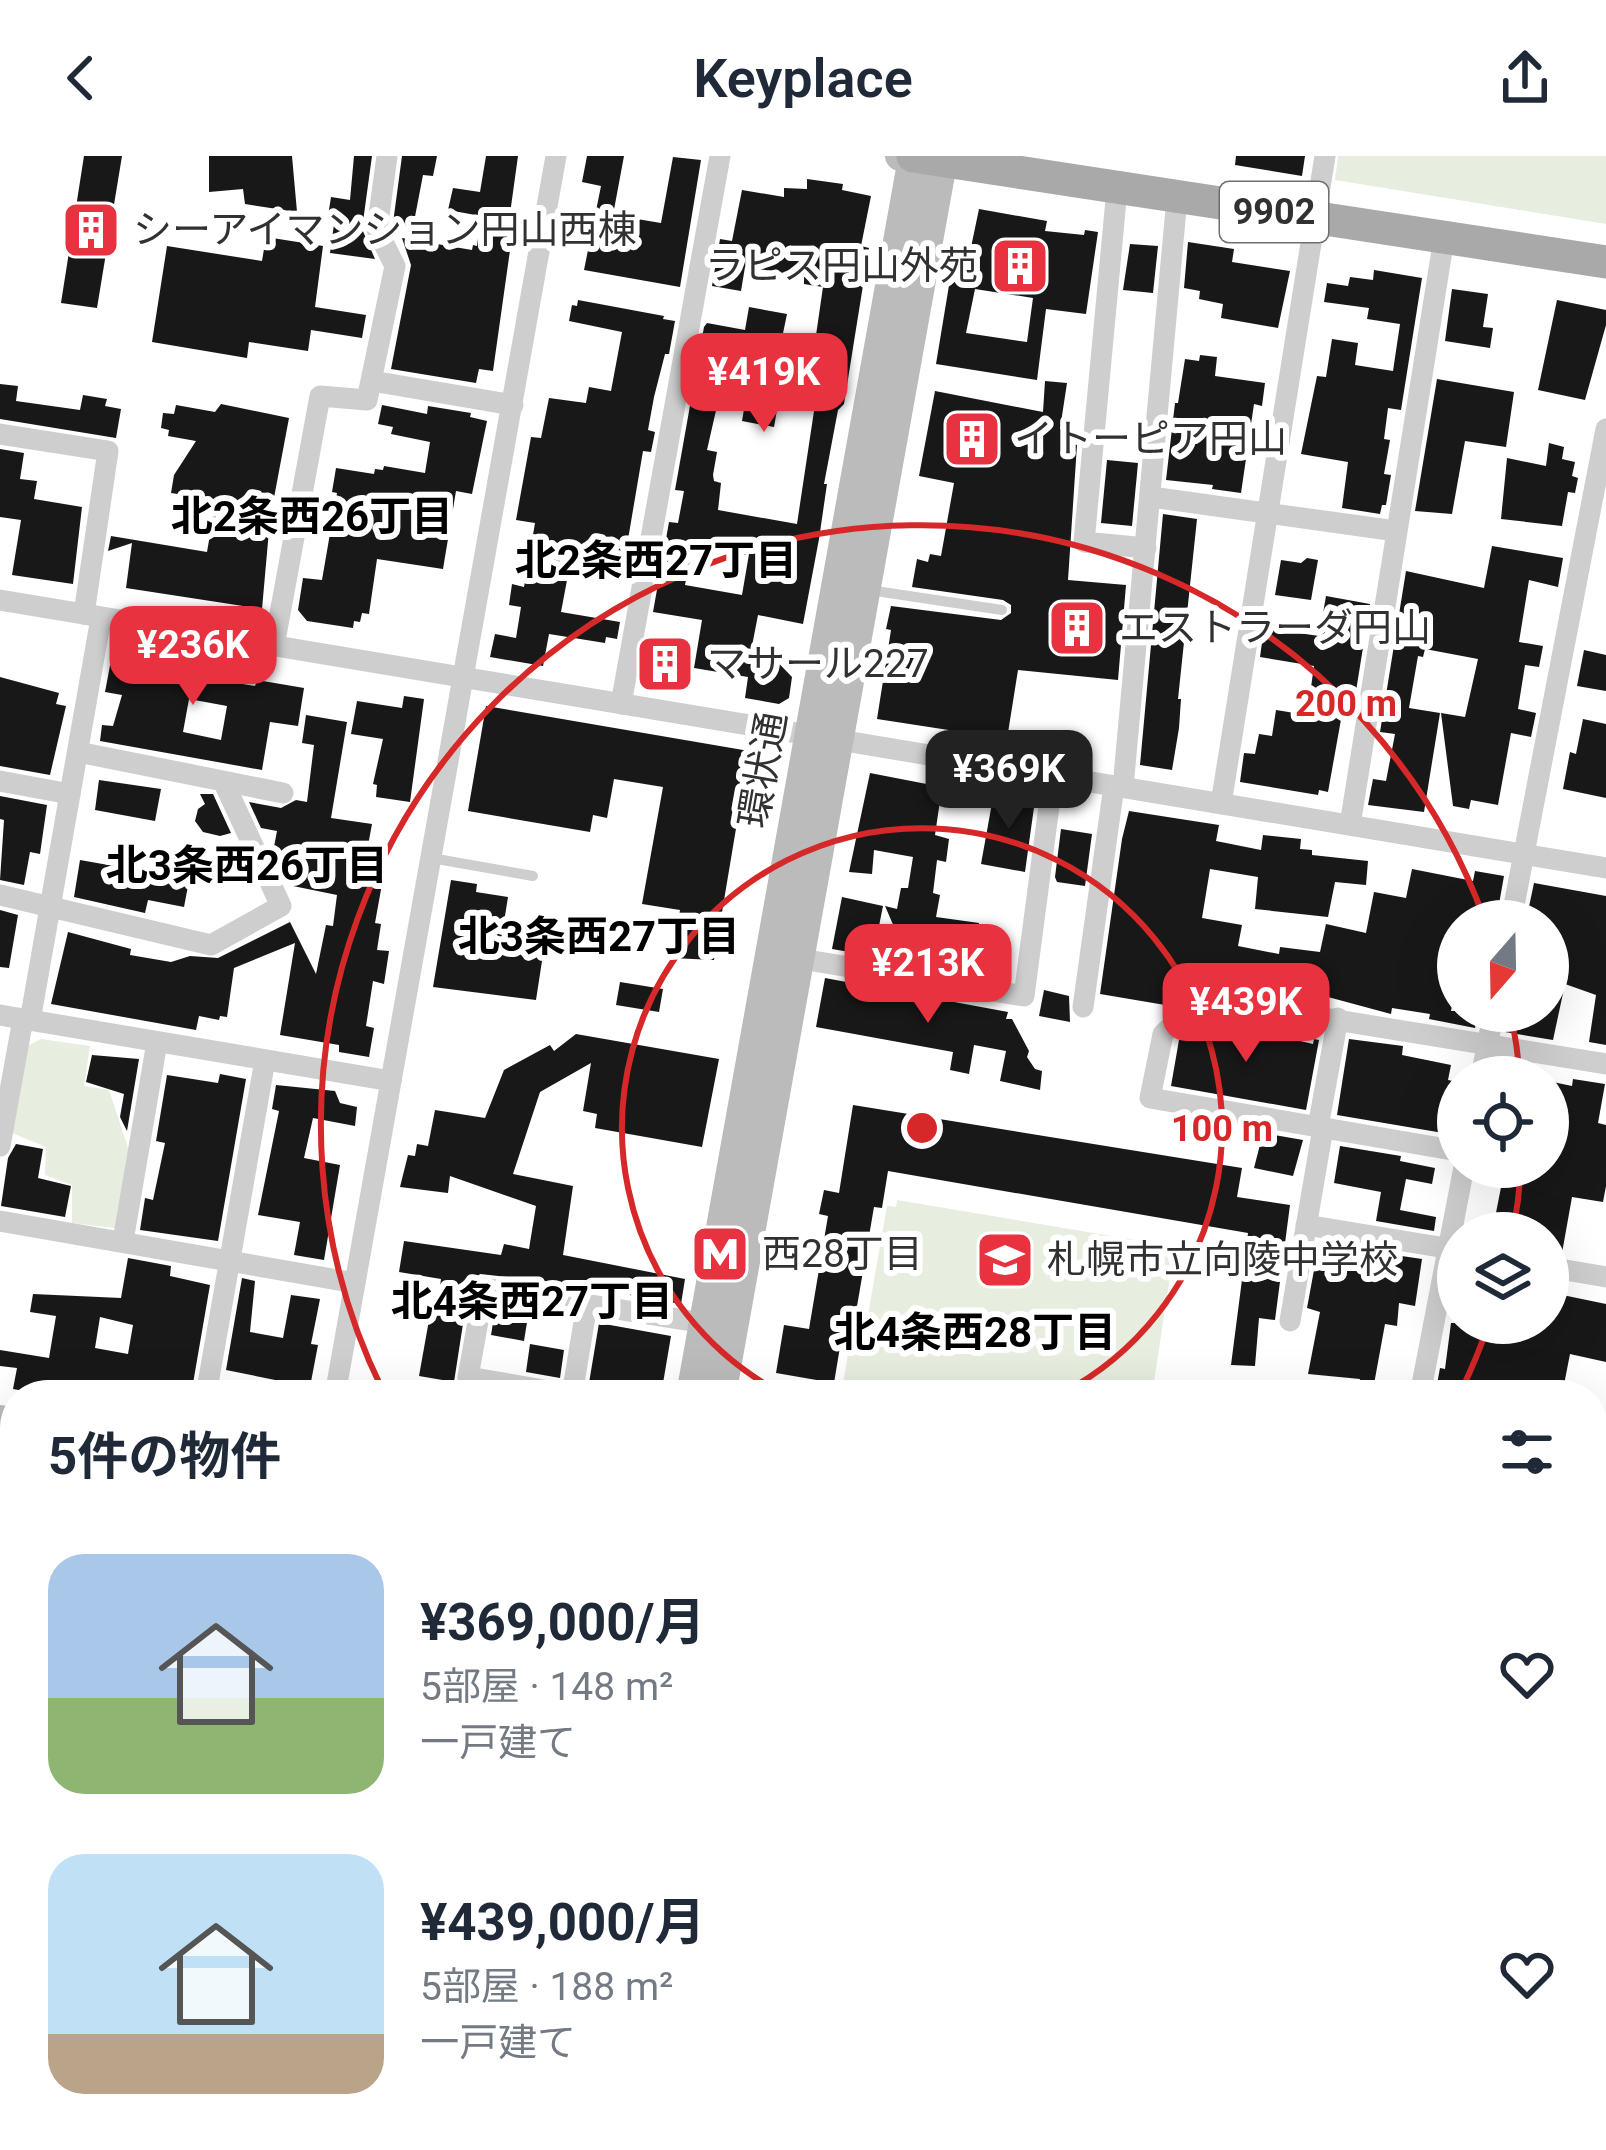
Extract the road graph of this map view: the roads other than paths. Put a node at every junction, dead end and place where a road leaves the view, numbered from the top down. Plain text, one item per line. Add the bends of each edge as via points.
1 (387, 156) edge
2 (556, 156) edge
3 (719, 156) edge
4 (1324, 156) edge
5 (922, 158) edge
6 (1060, 168) edge
7 (1117, 189) junction
8 (1177, 198) junction
9 (1315, 218) junction
10 (1444, 238) junction
11 (1606, 262) edge
12 (371, 381) junction
13 (513, 405) junction
14 (1606, 429) edge
15 (0, 434) edge
16 (1151, 496) junction
17 (1267, 512) junction
18 (1396, 531) junction
19 (1146, 548) junction
20 (866, 589) junction
21 (0, 600) edge
22 (1002, 610) dead end
23 (93, 616) junction
24 (274, 646) junction
25 (464, 677) junction
26 (621, 704) junction
27 (823, 738) junction
28 (78, 752) junction
29 (1053, 776) junction
30 (0, 781) edge
31 (224, 783) junction
32 (1118, 786) junction
33 (283, 793) dead end
34 (70, 794) junction
35 (1220, 803) junction
36 (1350, 825) junction
37 (1524, 854) junction
38 (431, 858) junction
39 (1606, 868) edge
40 (533, 876) dead end
41 (0, 895) edge
42 (1515, 900) edge
43 (51, 905) junction
44 (801, 959) junction
45 (1083, 1007) dead end
46 (18, 1018) edge
47 (1338, 1018) junction
48 (1490, 1032) edge
49 (157, 1042) junction
50 (1487, 1045) junction
51 (1485, 1056) edge
52 (265, 1060) junction
53 (1606, 1064) edge
54 (391, 1081) junction
55 (1320, 1127) junction
56 (0, 1147) edge
57 (1437, 1147) edge
58 (0, 1221) edge
59 (1306, 1225) junction
60 (123, 1241) junction
61 (1437, 1247) edge
62 (231, 1259) junction
63 (1569, 1271) edge
64 (1606, 1277) edge
65 (355, 1282) junction
66 (587, 1304) junction
67 (1437, 1320) edge
68 (1290, 1322) dead end
69 (704, 1323) junction
70 (209, 1380) edge
71 (338, 1380) edge
72 (480, 1380) edge
73 (574, 1380) edge
74 (694, 1380) edge
75 (724, 1380) edge
76 (1423, 1380) edge

1 - 12 street via 377,230 395,266
2 - 13 street
3 - 26 street
4 - 9 street
5 - 6 main road, 9902
5 - 20 street, 環状通
5 - 27 street, 環状通
6 - 7 main road, 9902
7 - 8 main road, 9902
7 - 19 street via 1084,542
8 - 9 main road, 9902
8 - 16 street
9 - 10 main road, 9902
9 - 17 street
10 - 11 main road, 9902
10 - 18 street
12 - 13 street
12 - 24 street via 367,400 320,396
13 - 25 street
14 - 37 street
15 - 23 street via 108,452
16 - 17 street
16 - 19 street
17 - 18 street
17 - 35 street
18 - 36 street
19 - 32 street
20 - 22 lane
20 - 27 street, 環状通
21 - 23 street
23 - 24 street
23 - 28 street
24 - 25 street
25 - 26 street
25 - 38 street
26 - 27 street
27 - 29 street
27 - 44 street, 環状通
27 - 69 street, 環状通
28 - 31 street
28 - 34 street
29 - 32 street
29 - 44 street via 1024,996
30 - 34 street
31 - 33 street
31 - 43 street via 281,906 211,945
32 - 35 street
32 - 45 street
34 - 43 street
35 - 36 street
36 - 37 street
37 - 39 street
37 - 42 street
38 - 40 lane
38 - 54 street
41 - 43 street
43 - 46 street
44 - 75 street, 環状通
46 - 49 street
46 - 56 street
47 - 50 street
47 - 55 street
47 - 55 street via 1201,998 1162,1034 1150,1098
48 - 50 street
49 - 52 street
49 - 60 street
50 - 51 street
50 - 53 street
52 - 54 street
52 - 62 street
54 - 65 street
55 - 57 street
55 - 59 street
58 - 60 street
59 - 61 street
59 - 68 street
60 - 62 street
62 - 65 street
62 - 70 street
63 - 64 street
65 - 71 street
66 - 69 street
66 - 72 street via 484,1288 468,1378
66 - 73 street
67 - 76 street
69 - 74 street, 環状通

